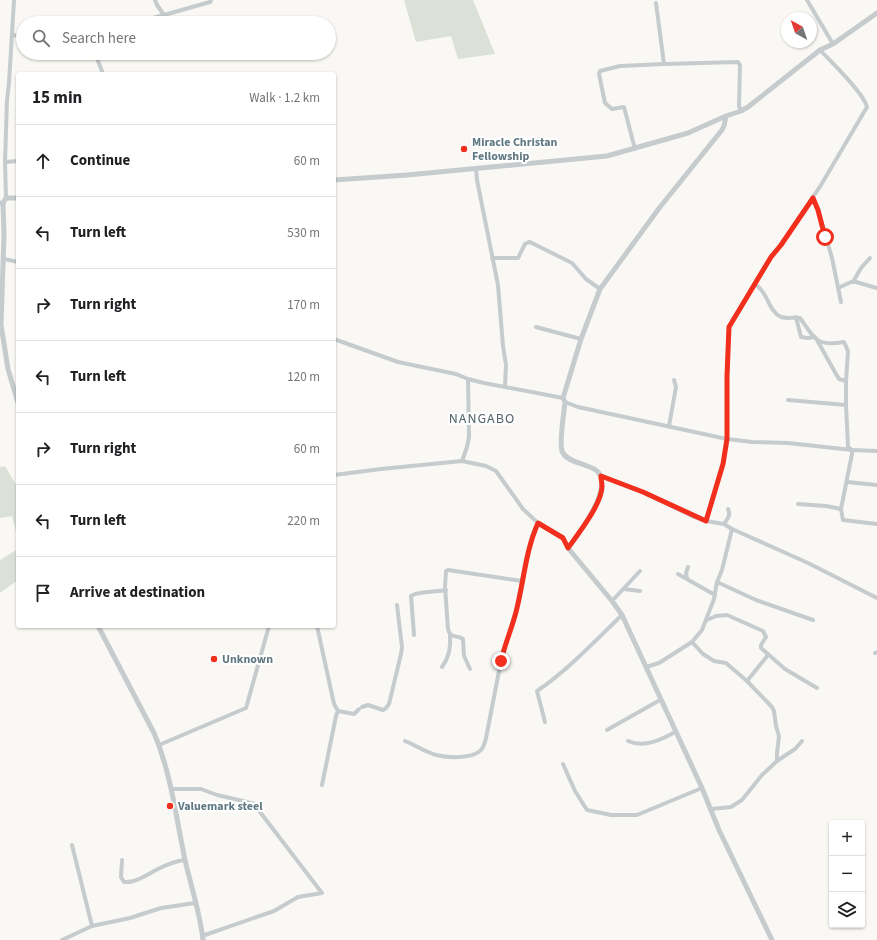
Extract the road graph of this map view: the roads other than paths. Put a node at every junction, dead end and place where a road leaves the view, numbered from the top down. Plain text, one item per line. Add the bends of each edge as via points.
1 (14, 0) edge
2 (155, 0) edge
3 (211, 0) edge
4 (807, 0) edge
5 (656, 3) dead end
6 (877, 13) edge
7 (165, 16) edge
8 (169, 16) edge
9 (12, 35) junction
10 (16, 35) edge
11 (834, 44) junction
12 (820, 50) junction
13 (98, 60) edge
14 (664, 64) junction
15 (102, 72) edge
16 (741, 111) junction
17 (726, 116) junction
18 (635, 149) junction
19 (16, 161) edge
20 (5, 162) junction
21 (476, 169) junction
22 (336, 180) edge
23 (16, 198) edge
24 (813, 198) junction
25 (3, 201) edge
26 (492, 258) junction
27 (870, 258) dead end
28 (4, 259) junction
29 (16, 262) edge
30 (853, 282) junction
31 (1, 285) edge
32 (756, 285) junction
33 (838, 288) junction
34 (877, 288) edge
35 (600, 289) junction
36 (841, 302) dead end
37 (796, 317) junction
38 (536, 327) dead end
39 (815, 337) junction
40 (581, 339) junction
41 (336, 340) edge
42 (3, 355) edge
43 (468, 379) junction
44 (674, 380) dead end
45 (846, 381) junction
46 (505, 386) junction
47 (16, 396) edge
48 (564, 400) junction
49 (788, 400) dead end
50 (846, 405) junction
51 (669, 426) junction
52 (727, 439) junction
53 (852, 450) junction
54 (877, 451) edge
55 (462, 461) junction
56 (336, 475) edge
57 (601, 476) junction
58 (847, 482) junction
59 (877, 484) edge
60 (798, 504) dead end
61 (728, 509) dead end
62 (841, 509) junction
63 (706, 521) junction
64 (538, 523) junction
65 (724, 524) junction
66 (877, 524) edge
67 (732, 529) junction
68 (568, 548) junction
69 (688, 567) dead end
70 (640, 571) dead end
71 (678, 574) dead end
72 (688, 579) junction
73 (522, 581) junction
74 (717, 582) junction
75 (624, 589) junction
76 (446, 590) junction
77 (640, 591) dead end
78 (716, 596) junction
79 (877, 598) edge
80 (612, 601) junction
81 (397, 605) dead end
82 (622, 615) junction
83 (707, 620) junction
84 (813, 620) dead end
85 (99, 628) edge
86 (268, 628) edge
87 (317, 628) edge
88 (414, 634) dead end
89 (450, 634) junction
90 (692, 642) junction
91 (768, 655) junction
92 (442, 667) dead end
93 (646, 667) junction
94 (470, 669) dead end
95 (746, 681) junction
96 (818, 688) dead end
97 (660, 700) junction
98 (338, 710) junction
99 (545, 722) dead end
100 (606, 730) dead end
101 (675, 732) junction
102 (628, 741) dead end
103 (802, 741) dead end
104 (405, 742) dead end
105 (159, 745) junction
106 (778, 761) junction
107 (562, 764) dead end
108 (322, 785) dead end
109 (172, 788) junction
110 (702, 788) junction
111 (711, 809) junction
112 (72, 845) dead end
113 (122, 860) dead end
114 (185, 860) junction
115 (195, 903) junction
116 (92, 926) junction
117 (203, 938) edge
118 (62, 940) edge
119 (772, 940) edge

1 - 9 street
2 - 7 street
3 - 8 street
4 - 11 street
5 - 14 street
6 - 11 street
9 - 10 street
9 - 20 street via 6,100
11 - 12 street
12 - 16 street
12 - 24 street via 849,80 866,101 867,107
13 - 15 street
14 - 16 street via 738,62
14 - 18 street via 620,66 600,71 605,103 612,109 624,107
16 - 17 street
17 - 18 street via 688,133
17 - 35 street via 722,130 660,207
18 - 21 street via 607,156
19 - 20 street
20 - 25 street
21 - 22 street
21 - 26 street
23 - 25 street
24 - 32 street via 771,257
24 - 33 street via 832,258
25 - 28 street
26 - 35 street via 518,258 525,244 529,242 572,263 591,284
26 - 46 street via 498,284 506,365
27 - 30 street via 860,268
28 - 29 street
28 - 31 street
30 - 33 street
30 - 34 street
31 - 42 street
32 - 37 street via 780,316
32 - 52 street via 729,327
33 - 36 street
35 - 40 street
37 - 39 street via 800,318
37 - 39 street via 801,337
38 - 40 street
39 - 45 street via 839,379
39 - 45 street via 823,343 844,342 848,351
40 - 48 street
41 - 43 street via 398,362 456,374
42 - 47 street
43 - 46 street
43 - 55 street via 469,437
44 - 51 street via 676,387
45 - 50 street
46 - 48 street
48 - 51 street via 578,407
48 - 57 street via 561,439 563,454 598,471
49 - 50 street
50 - 53 street via 848,447
51 - 52 street
52 - 53 street
52 - 63 street via 723,464
53 - 54 street
53 - 58 street
55 - 56 street
55 - 64 street via 493,469 523,509
57 - 63 street
57 - 68 street via 602,486 598,499 584,527
58 - 59 street
58 - 62 street
60 - 62 street
61 - 65 street via 730,513
62 - 66 street via 843,520
63 - 65 street
64 - 68 street via 563,538
64 - 73 street via 532,536
65 - 67 street
67 - 74 street
67 - 79 street
68 - 80 street
69 - 72 street
70 - 75 street
71 - 72 street
72 - 78 street
73 - 76 street via 448,570 445,575
73 - 104 street via 501,661 486,738 481,750 470,756 437,755
74 - 78 street
74 - 84 street via 756,600
75 - 77 street
75 - 80 street
76 - 88 street via 414,593 411,596
76 - 89 street
78 - 83 street
80 - 82 street
81 - 98 street via 402,647 388,706 383,710 368,705 354,714
82 - 93 street
82 - 99 street via 566,668 537,691
83 - 90 street
83 - 91 street via 716,616 727,616 763,631 766,637 761,647
85 - 105 street
86 - 105 street via 246,708
87 - 98 street via 334,704
89 - 92 street via 449,652
89 - 94 street via 463,639 464,656
90 - 93 street via 660,663
90 - 95 street via 714,661 726,663
91 - 95 street
91 - 96 street via 785,669
93 - 97 street
95 - 106 street via 774,711 779,736
97 - 100 street
97 - 101 street
98 - 108 street
101 - 102 street via 668,737 647,743 635,744
101 - 110 street
103 - 106 street
105 - 109 street
106 - 111 street via 762,775 742,800 731,807
107 - 110 street via 587,810 611,815 637,815
109 - 114 street
109 - 117 street via 200,790 256,804 322,893 298,897 274,911
110 - 111 street
111 - 119 street
112 - 116 street
113 - 114 street via 121,877 124,882 134,881 160,868
114 - 115 street
115 - 116 street via 161,908
115 - 117 street
116 - 118 street

